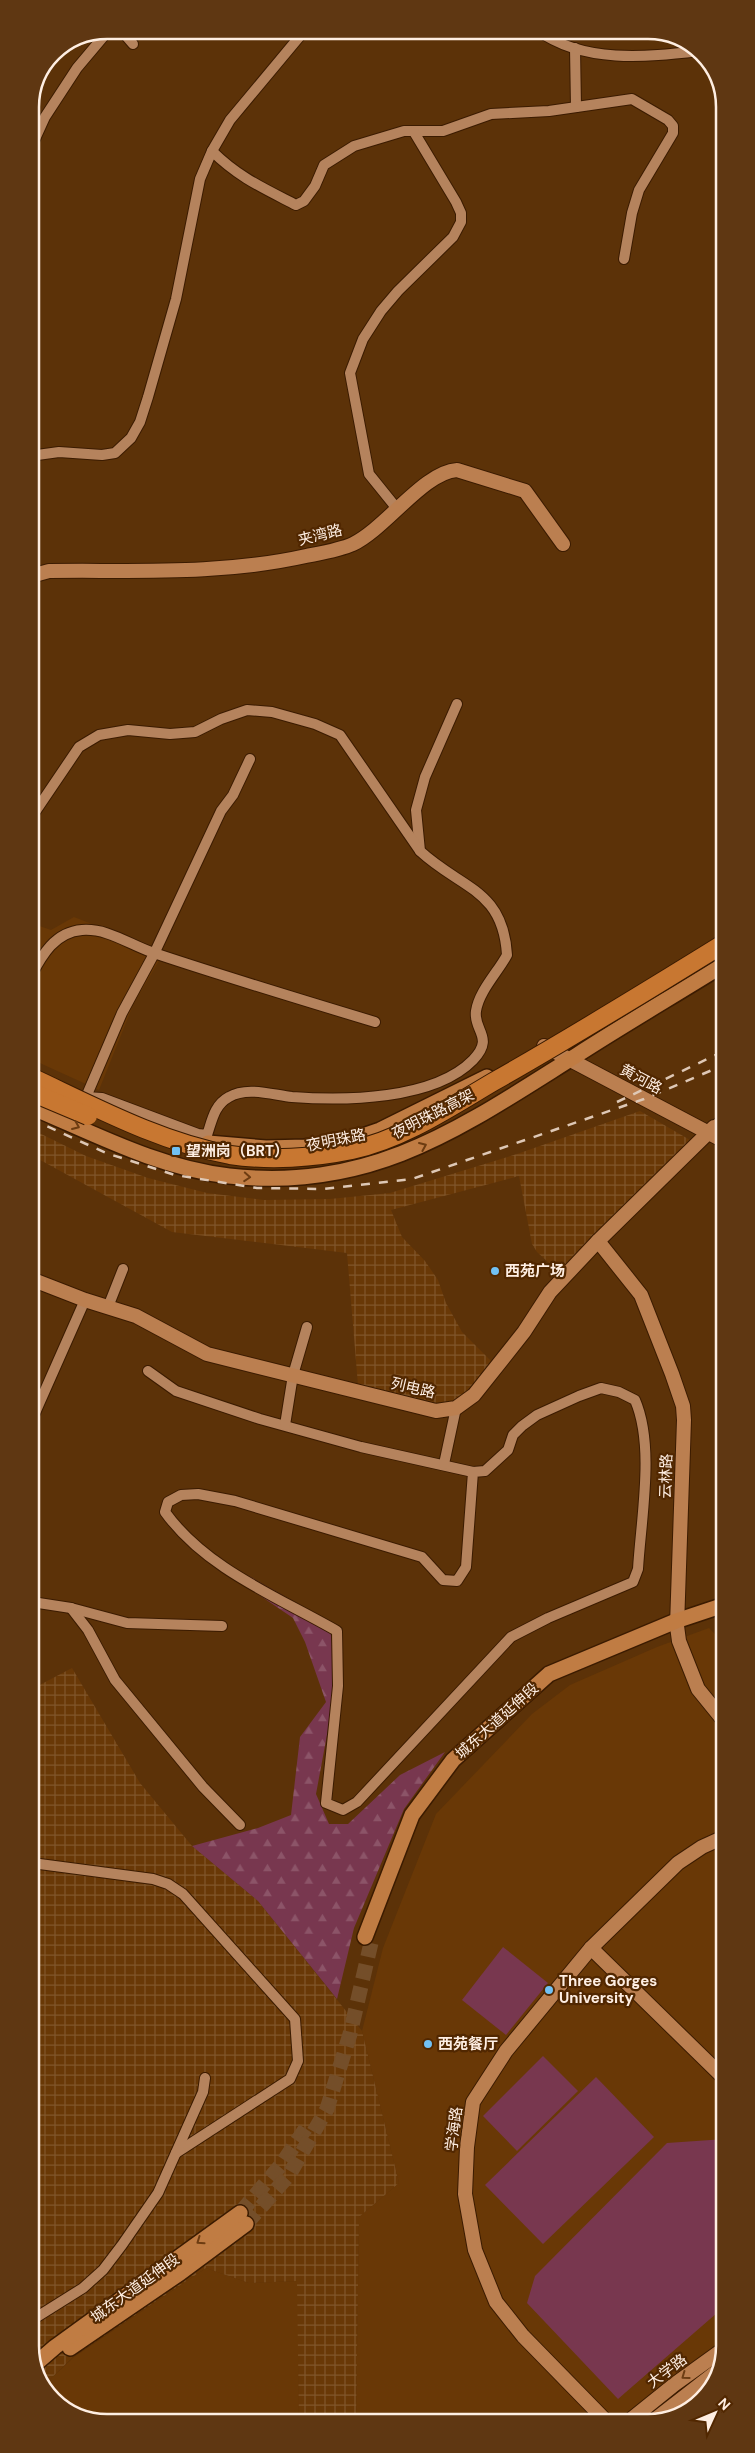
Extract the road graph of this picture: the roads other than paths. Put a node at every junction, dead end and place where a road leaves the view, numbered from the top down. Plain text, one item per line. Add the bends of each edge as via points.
1 (100, 39) edge
2 (129, 39) edge
3 (298, 39) edge
4 (549, 39) edge
5 (133, 44) dead end
6 (575, 48) junction
7 (689, 52) edge
8 (576, 107) junction
9 (39, 131) edge
10 (414, 132) junction
11 (212, 151) junction
12 (624, 259) dead end
13 (39, 455) edge
14 (398, 510) junction
15 (563, 544) dead end
16 (39, 574) edge
17 (457, 704) dead end
18 (250, 759) dead end
19 (39, 806) edge
20 (420, 850) junction
21 (716, 938) edge
22 (716, 948) edge
23 (154, 954) junction
24 (716, 959) edge
25 (39, 961) edge
26 (716, 970) edge
27 (375, 1022) dead end
28 (548, 1043) junction
29 (573, 1057) junction
30 (39, 1073) edge
31 (39, 1080) edge
32 (86, 1097) junction
33 (39, 1099) edge
34 (39, 1100) edge
35 (715, 1131) edge
36 (598, 1241) junction
37 (123, 1269) dead end
38 (39, 1282) edge
39 (85, 1300) junction
40 (108, 1307) junction
41 (308, 1327) dead end
42 (148, 1371) dead end
43 (293, 1375) junction
44 (39, 1406) edge
45 (456, 1408) junction
46 (285, 1425) junction
47 (444, 1464) junction
48 (473, 1472) junction
49 (39, 1603) edge
50 (71, 1608) junction
51 (716, 1608) edge
52 (716, 1613) edge
53 (676, 1624) junction
54 (222, 1626) dead end
55 (716, 1711) edge
56 (240, 1825) dead end
57 (716, 1841) edge
58 (39, 1864) edge
59 (368, 1940) tunnel mouth
60 (591, 1948) junction
61 (716, 2070) edge
62 (206, 2078) dead end
63 (176, 2153) junction
64 (39, 2316) edge
65 (716, 2354) edge
66 (40, 2360) edge
67 (43, 2370) edge
68 (708, 2378) edge
69 (662, 2413) edge
70 (599, 2414) edge
71 (638, 2414) edge

1 - 9 street via 77,68
2 - 5 street
3 - 11 street via 230,120
4 - 6 street
6 - 7 street via 624,56
6 - 8 street
8 - 10 street via 491,114 443,131
8 - 12 street via 632,99 673,126 674,133 640,190 632,213
10 - 11 street via 394,133 354,146 336,156 324,165 304,201 296,205 237,174
10 - 14 street via 456,202 461,222 453,237 382,311 363,340 350,373 369,474
11 - 13 street via 200,179 176,299 140,422 131,438 115,453
14 - 15 street, 夹湾路 via 434,478 448,470 457,470 525,492
14 - 16 street, 夹湾路 via 353,544 275,563 218,570
17 - 20 street via 425,777 416,810
18 - 23 street via 233,795 221,810
19 - 20 street via 79,747 99,735 128,730 170,734 195,732 247,710 272,712 340,735
20 - 32 street via 446,872 483,894 502,921 506,940 507,955 482,995 476,1013 483,1036 482,1047 473,1060 457,1073 403,1092 362,1099 250,1092 230,1096 218,1105 207,1135 102,1098
21 - 28 main road, 夜明珠路
22 - 31 highway, 夜明珠路高架, bridge via 443,1111 417,1125 353,1150 278,1158 232,1155 198,1148 152,1132
23 - 25 street via 100,931 80,930 60,936
23 - 27 street
23 - 32 street via 122,1013
24 - 33 highway, 夜明珠路高架, bridge via 452,1118 383,1151 349,1160 273,1168 227,1164 168,1149
26 - 29 main road, 夜明珠路
28 - 29 street, 黄河路
28 - 32 main road, 夜明珠路 via 380,1130 351,1140 305,1146 214,1145 155,1127
34 -> 29 main road, 夜明珠路 via 144,1155 189,1168 228,1176 274,1179 315,1176 361,1168 430,1143 476,1119
29 - 35 street, 黄河路
30 - 32 main road, 夜明珠路
35 - 36 street
36 - 45 street via 550,1292 481,1387
36 - 53 street, 云林路 via 640,1295 682,1406
37 - 40 street
38 - 39 street, 列电路
39 - 40 street, 列电路
39 - 44 street
40 - 43 street, 列电路 via 136,1316 207,1354
41 - 43 street
42 - 46 street via 176,1391
43 - 45 street, 列电路 via 436,1410
43 - 46 street
45 - 47 street
46 - 47 street via 361,1447
47 - 48 street
48 - 48 street via 485,1471 508,1450 513,1435 537,1415 579,1396 601,1388 635,1400 645,1431 646,1452 638,1570 633,1582 511,1637 357,1802 343,1810 326,1803 338,1686 337,1631 261,1590 191,1541 165,1512 168,1502 181,1495 198,1494 235,1501 422,1557 443,1580 458,1581 466,1567
49 - 50 street
50 - 54 street via 127,1624
50 - 56 street via 88,1630 115,1680 203,1787
51 - 53 main road, 城东大道延伸段
52 - 53 main road, 城东大道延伸段
53 - 55 street, 云林路 via 679,1641 698,1690
53 - 59 main road, 城东大道延伸段 via 554,1679 463,1762 417,1820
57 - 60 street, 学海路 via 678,1863
58 - 63 street via 153,1878 168,1884 183,1894 213,1925 295,2019 298,2061 290,2079
60 - 61 street
60 - 70 street, 学海路 via 506,2051 473,2102 467,2147 466,2194 475,2250 496,2302 523,2336
62 - 63 street
63 - 64 street via 158,2192 103,2270 83,2288
65 -> 71 street, 大学路
67 -> 66 main road, 城东大道延伸段 via 66,2350 180,2273 243,2218
68 - 69 street, 大学路

